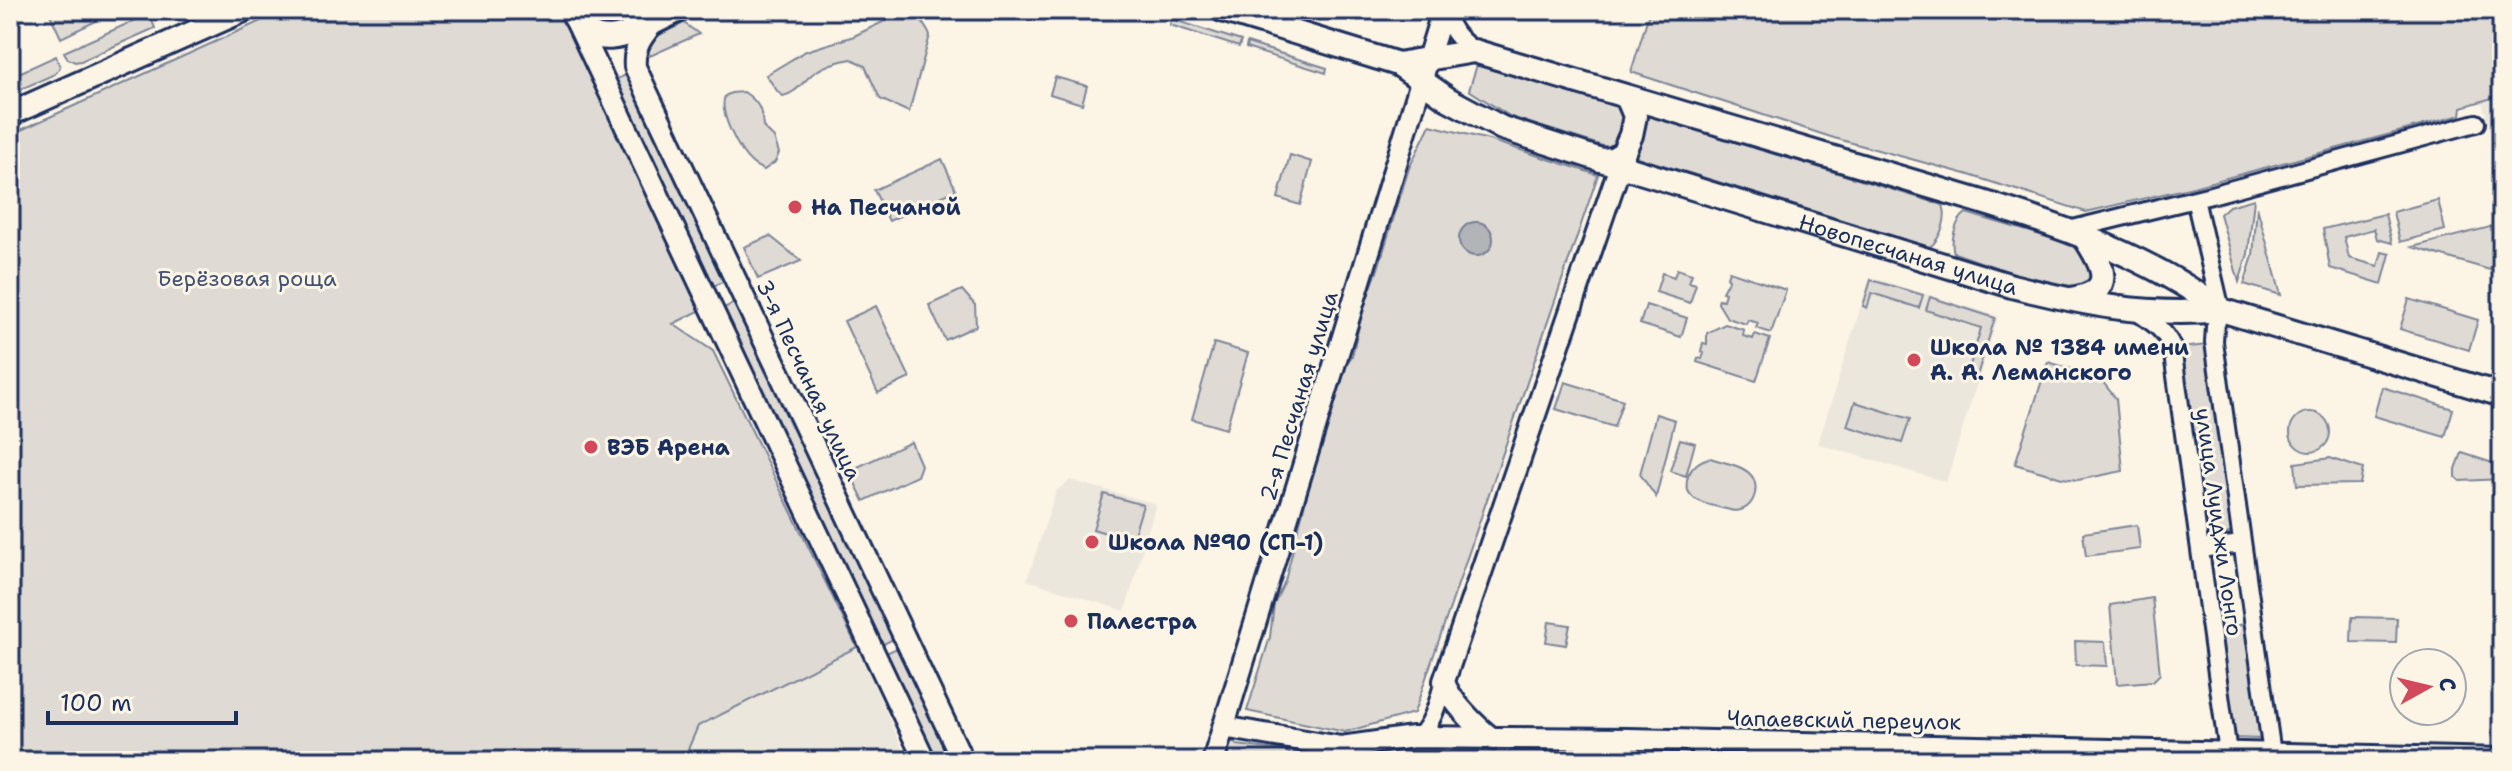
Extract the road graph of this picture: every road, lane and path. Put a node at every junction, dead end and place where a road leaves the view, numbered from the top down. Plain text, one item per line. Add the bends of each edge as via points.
1 (244, 10) edge
2 (609, 10) edge
3 (680, 10) edge
4 (1222, 10) edge
5 (1444, 10) edge
6 (574, 16) edge
7 (655, 21) junction
8 (1474, 51) junction
9 (1424, 70) junction
10 (1627, 97) junction
11 (10, 114) edge
12 (2476, 123) dead end
13 (1611, 163) junction
14 (2195, 199) junction
15 (2077, 234) junction
16 (2065, 299) junction
17 (2221, 310) junction
18 (2137, 312) junction
19 (2502, 395) edge
20 (2242, 544) junction
21 (2200, 549) junction
22 (1444, 681) junction
23 (1223, 727) junction
24 (1419, 737) junction
25 (1493, 739) junction
26 (1701, 751) edge
27 (2228, 753) junction
28 (2272, 754) junction
29 (2502, 759) edge
30 (925, 761) edge
31 (963, 761) edge
32 (1213, 761) edge

1 - 11 main road
2 - 7 street
3 - 7 main road
4 - 9 main road
5 - 8 street via 1454,33
5 - 9 street, 2-я Песчаная улица
6 - 7 main road via 585,32 603,39
6 - 30 street
7 - 31 street, 3-я Песчаная улица via 637,44 635,67
8 - 9 main road
8 - 10 main road, Новопесчаная улица
9 - 13 main road, Новопесчаная улица via 1448,99 1502,128
9 - 23 street, 2-я Песчаная улица
10 - 13 main road via 1635,116 1631,135
10 - 15 main road, Новопесчаная улица
12 - 14 street
13 - 16 main road, Новопесчаная улица
13 - 22 street
14 - 15 street
14 - 17 street
15 - 16 main road via 2099,262 2103,281 2091,295
15 - 17 main road, Новопесчаная улица via 2151,266
16 - 18 main road, Новопесчаная улица
17 - 18 main road, Новопесчаная улица
17 - 19 main road, Новопесчаная улица
17 - 20 street, улица Луиджи Лонго via 2214,342
18 - 21 street, улица Луиджи Лонго via 2160,328 2172,347
20 - 21 street
20 - 28 street, улица Луиджи Лонго
21 - 27 street, улица Луиджи Лонго
22 - 24 street via 1433,717
22 - 25 street via 1450,695
23 - 24 street, Чапаевский переулок via 1341,747
23 - 32 street
24 - 25 street, Чапаевский переулок
25 - 26 street, Чапаевский переулок
26 - 27 street, Чапаевский переулок
27 - 28 street, Чапаевский переулок
28 - 29 street, Чапаевский переулок

